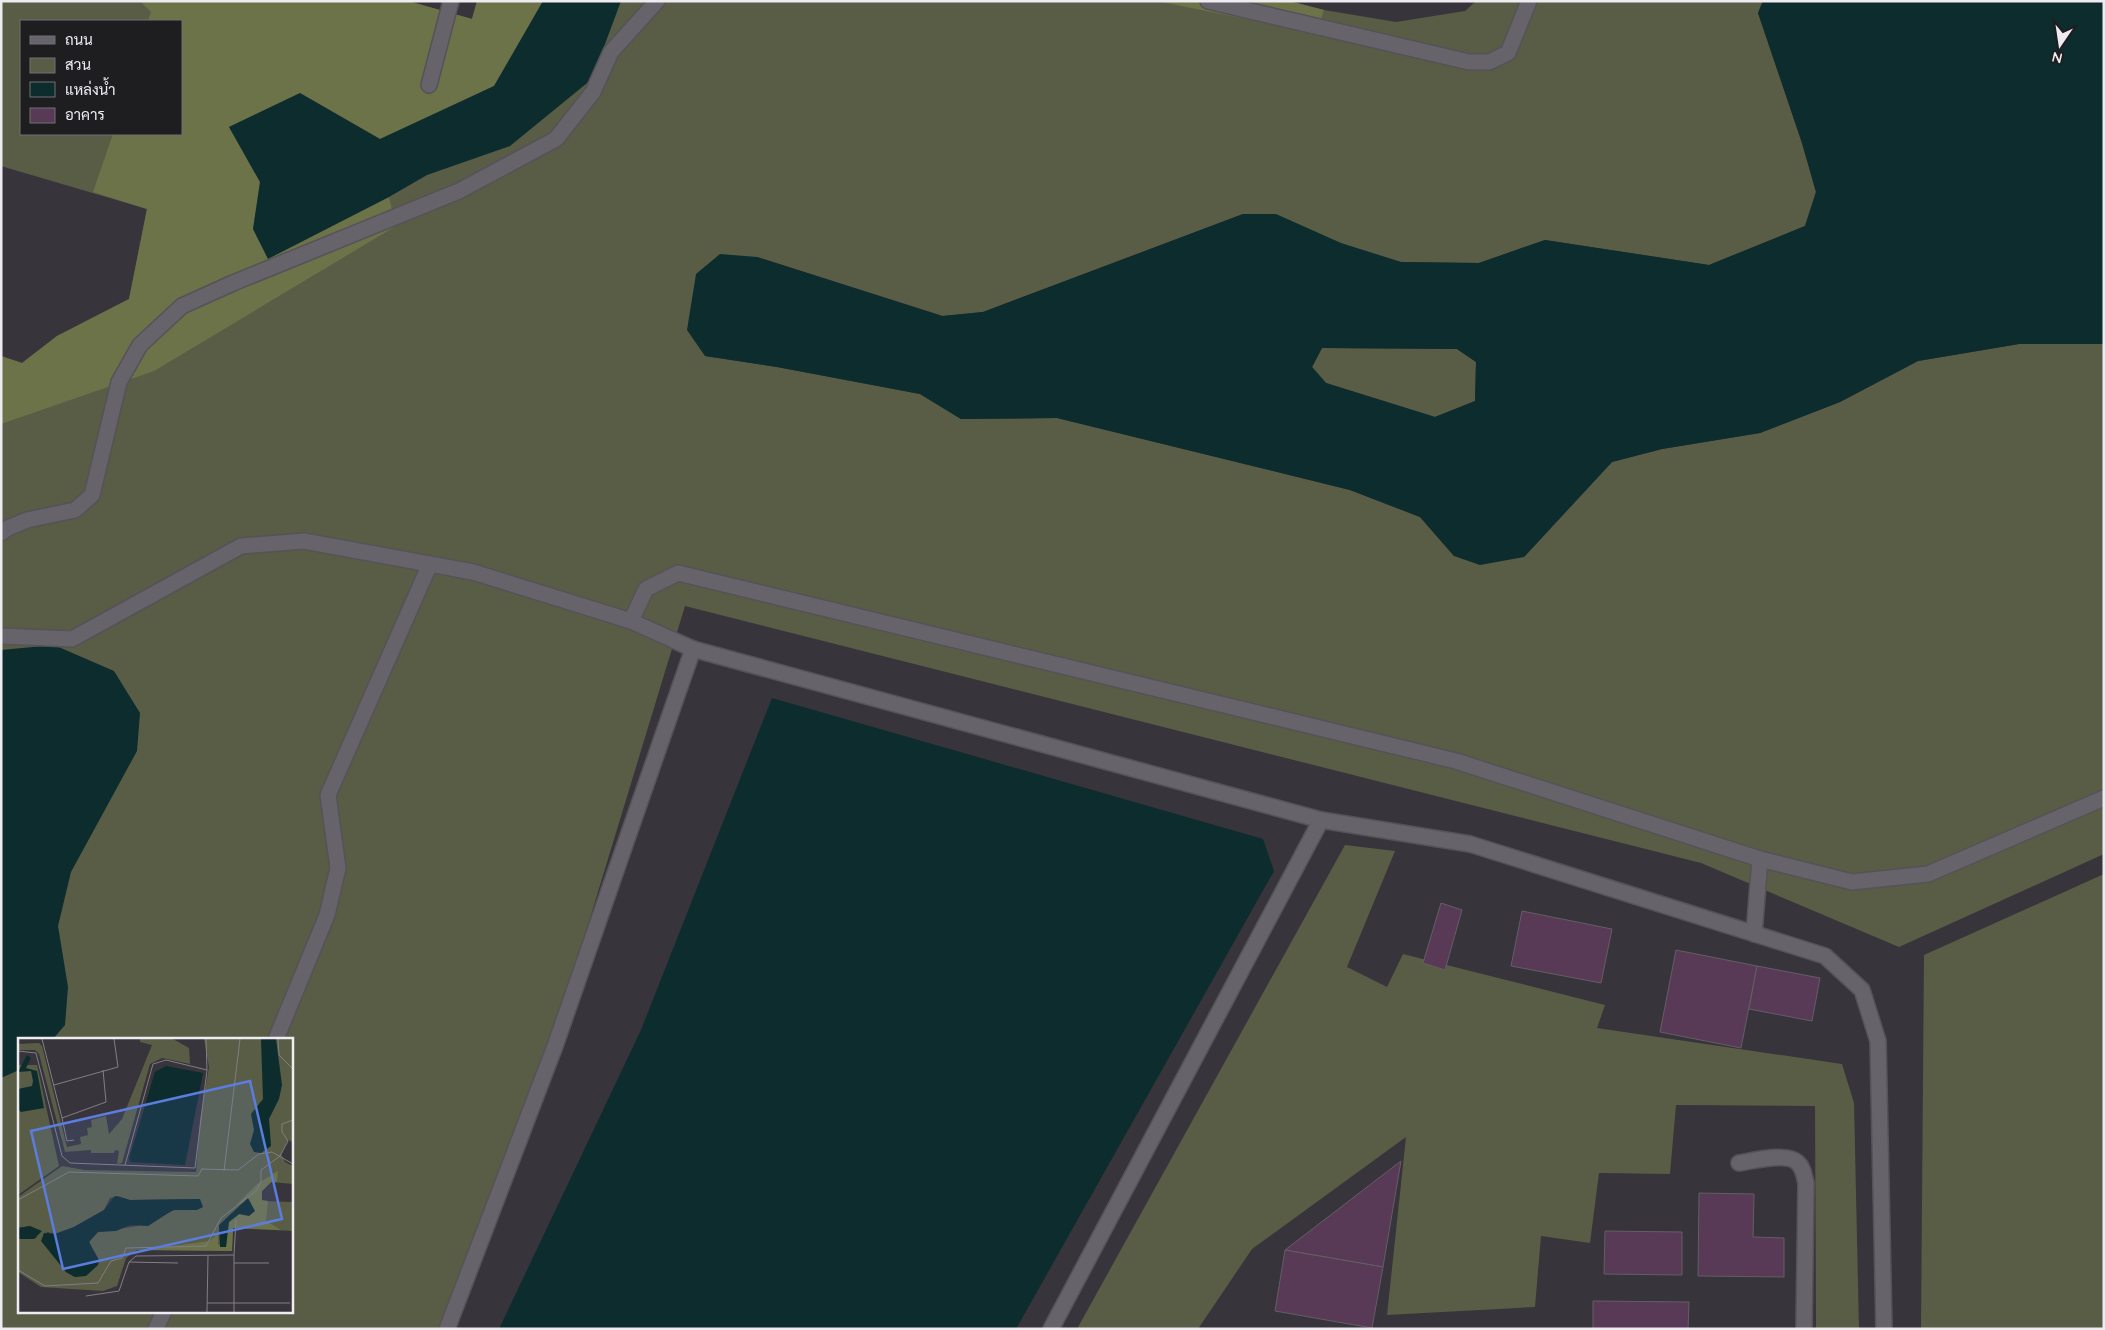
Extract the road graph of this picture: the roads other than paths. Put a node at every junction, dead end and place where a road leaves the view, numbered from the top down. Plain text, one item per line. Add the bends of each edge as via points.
1 (451, 1) edge
2 (657, 1) edge
3 (1208, 1) edge
4 (1529, 1) edge
5 (429, 85) dead end
6 (1, 533) edge
7 (430, 564) junction
8 (631, 621) junction
9 (1, 636) edge
10 (693, 649) junction
11 (2104, 798) edge
12 (1321, 820) junction
13 (1760, 860) junction
14 (1754, 934) junction
15 (276, 1038) edge
16 (1739, 1163) dead end
17 (164, 1312) edge
18 (156, 1329) edge
19 (447, 1329) edge
20 (1051, 1329) edge
21 (1804, 1329) edge
22 (1884, 1329) edge

1 - 5 street
2 - 6 street via 611,52 593,92 556,139 459,191 182,306 140,345 119,382 92,496 76,510 27,520
3 - 4 street via 1469,62 1489,62 1508,53
7 - 8 street via 473,572
7 - 9 street via 304,541 241,546 72,639
7 - 15 street via 328,795 338,868 327,915
8 - 10 street
8 - 13 street via 646,589 678,573 1456,761
10 - 12 street
10 - 19 street via 555,1046
11 - 13 street via 1928,874 1852,882
12 - 14 street via 1470,844
12 - 20 street
13 - 14 street
14 - 22 street via 1825,956 1862,990 1878,1041
16 - 21 street via 1781,1157 1795,1160 1802,1168 1806,1183
17 - 18 street

